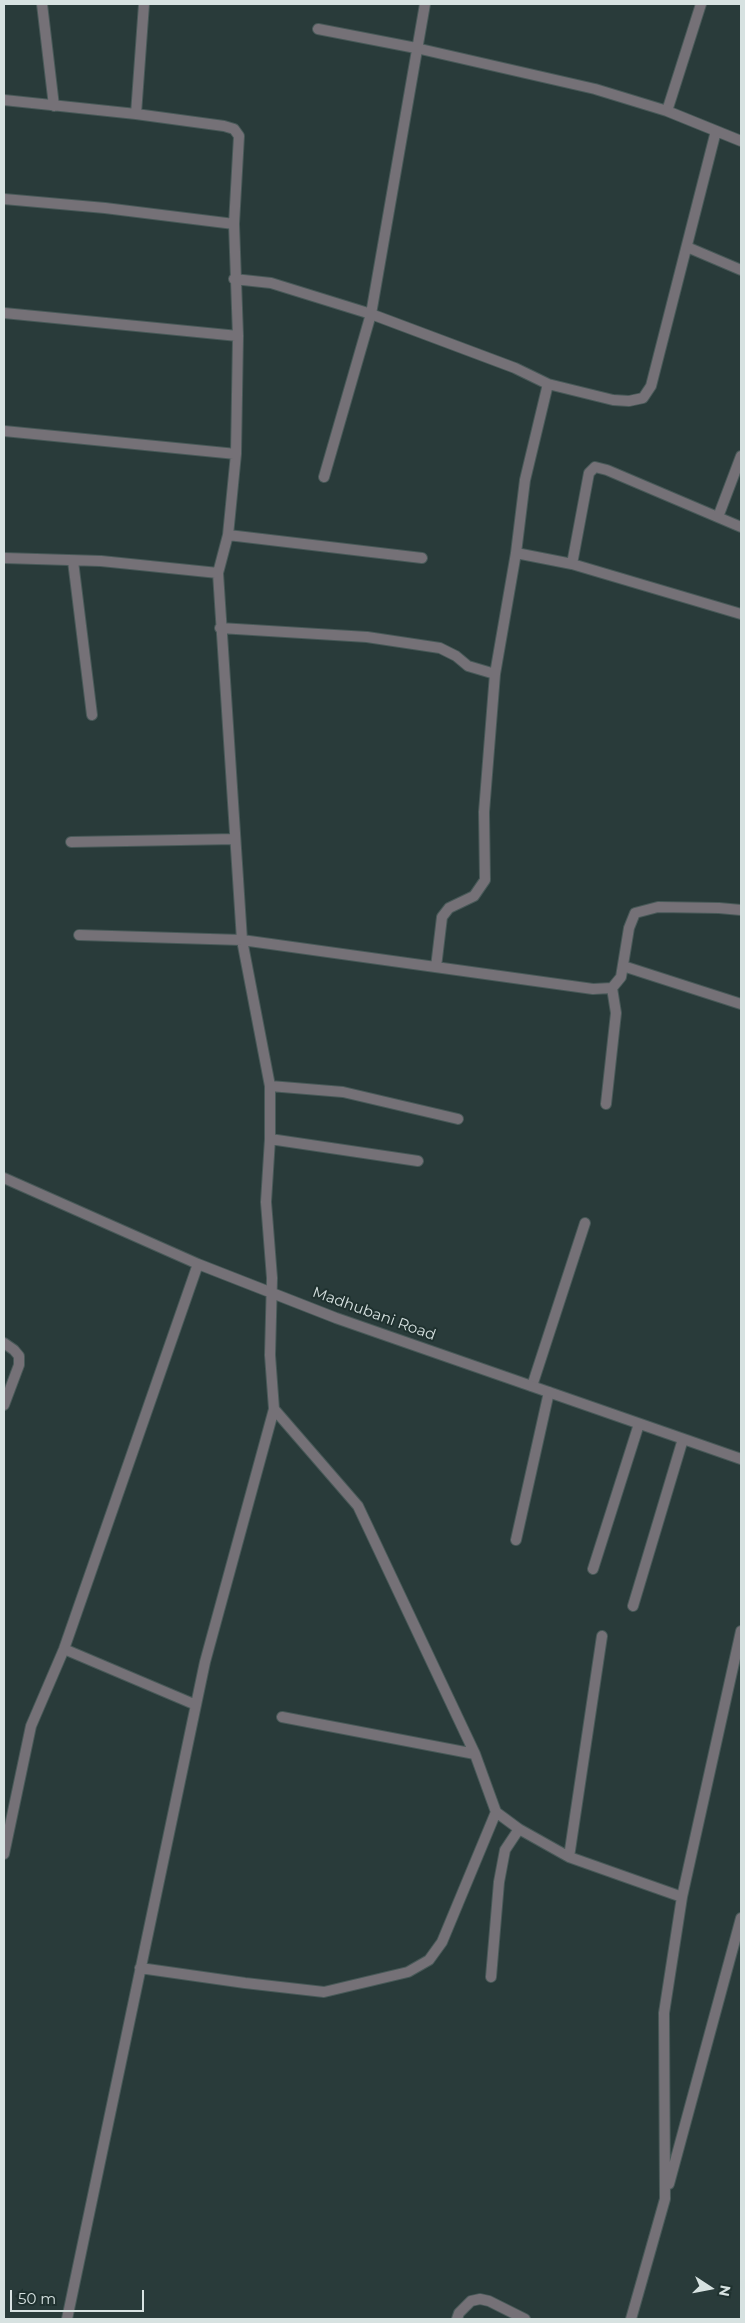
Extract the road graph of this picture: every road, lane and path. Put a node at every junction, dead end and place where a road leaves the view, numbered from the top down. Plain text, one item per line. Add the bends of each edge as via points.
1 (42, 4) edge
2 (144, 4) edge
3 (425, 4) edge
4 (701, 4) edge
5 (318, 29) dead end
6 (416, 48) junction
7 (4, 100) edge
8 (54, 106) junction
9 (667, 112) junction
10 (136, 114) junction
11 (716, 131) junction
12 (741, 141) edge
13 (4, 199) edge
14 (234, 224) junction
15 (687, 247) junction
16 (741, 270) edge
17 (234, 280) junction
18 (4, 313) edge
19 (371, 314) junction
20 (238, 336) junction
21 (548, 384) junction
22 (4, 431) edge
23 (236, 454) junction
24 (741, 456) edge
25 (324, 477) dead end
26 (718, 517) junction
27 (741, 527) edge
28 (228, 536) junction
29 (516, 553) junction
30 (4, 558) edge
31 (422, 558) dead end
32 (73, 561) junction
33 (572, 564) junction
34 (218, 574) junction
35 (741, 614) edge
36 (220, 628) junction
37 (496, 674) junction
38 (92, 715) dead end
39 (235, 839) junction
40 (71, 842) dead end
41 (741, 910) edge
42 (79, 935) dead end
43 (242, 940) junction
44 (623, 966) junction
45 (436, 967) junction
46 (612, 988) junction
47 (741, 1004) edge
48 (270, 1086) junction
49 (606, 1104) dead end
50 (458, 1119) dead end
51 (270, 1139) junction
52 (418, 1162) dead end
53 (4, 1178) edge
54 (585, 1223) dead end
55 (198, 1264) junction
56 (272, 1293) junction
57 (4, 1343) edge
58 (532, 1386) junction
59 (549, 1392) junction
60 (4, 1405) edge
61 (274, 1409) junction
62 (639, 1424) junction
63 (683, 1439) junction
64 (741, 1459) edge
65 (516, 1540) dead end
66 (593, 1569) dead end
67 (633, 1606) dead end
68 (741, 1632) edge
69 (602, 1636) dead end
70 (64, 1648) junction
71 (196, 1705) junction
72 (282, 1717) dead end
73 (474, 1754) junction
74 (496, 1812) junction
75 (519, 1829) junction
76 (4, 1854) edge
77 (570, 1857) junction
78 (682, 1897) junction
79 (741, 1918) edge
80 (140, 1968) junction
81 (491, 1977) dead end
82 (665, 2199) junction
83 (66, 2319) edge
84 (457, 2319) edge
85 (525, 2319) edge
86 (631, 2319) edge

1 - 8 street
2 - 10 street
3 - 6 street
4 - 9 street
5 - 6 street
6 - 9 street via 595,89
6 - 19 street
7 - 8 street
8 - 10 street
9 - 11 street
10 - 14 street via 234,129 239,136
11 - 12 street
11 - 15 street
13 - 14 street
14 - 17 street
15 - 16 street
15 - 21 street via 651,386 643,398 613,400
17 - 19 street via 271,283
17 - 20 street
18 - 20 street
19 - 21 street via 515,368
19 - 25 street
20 - 23 street
21 - 29 street via 525,480
22 - 23 street
23 - 28 street
24 - 26 street
26 - 27 street
26 - 33 street via 607,470 595,468 589,473
28 - 31 street
28 - 34 street
29 - 33 street
29 - 37 street
30 - 32 street
32 - 34 street via 101,561
32 - 38 street
33 - 35 street
34 - 36 street
36 - 37 street via 367,637 440,648 468,666
36 - 39 street
37 - 45 street via 484,812 485,880 474,896 449,908 442,917
39 - 40 street
39 - 43 street
41 - 44 street via 658,907 635,913 629,928
42 - 43 street
43 - 45 street
43 - 48 street
44 - 46 street via 621,976
44 - 47 street
45 - 46 street via 593,990
46 - 49 street via 616,1013
48 - 50 street via 343,1092
48 - 51 street
51 - 52 street
51 - 56 street via 266,1202
53 - 55 street, Madhubani Road
54 - 58 street
55 - 56 street, Madhubani Road
55 - 70 street
56 - 58 street, Madhubani Road
56 - 61 street via 270,1355
57 - 60 street via 19,1356 19,1365
58 - 59 street, Madhubani Road
59 - 62 street, Madhubani Road
59 - 65 street
61 - 71 street
61 - 73 street via 358,1506
62 - 63 street, Madhubani Road
62 - 66 street
63 - 64 street, Madhubani Road
63 - 67 street
68 - 78 street
69 - 77 street
70 - 71 street
70 - 76 street via 31,1726
71 - 80 street
72 - 73 street
73 - 74 street
74 - 75 street
74 - 80 street via 442,1942 429,1960 408,1972 324,1992
75 - 77 street
75 - 81 street via 505,1850 498,1882
77 - 78 street
78 - 82 street via 664,2013
79 - 82 street
80 - 83 street
82 - 86 street
84 - 85 street via 471,2301 480,2299

